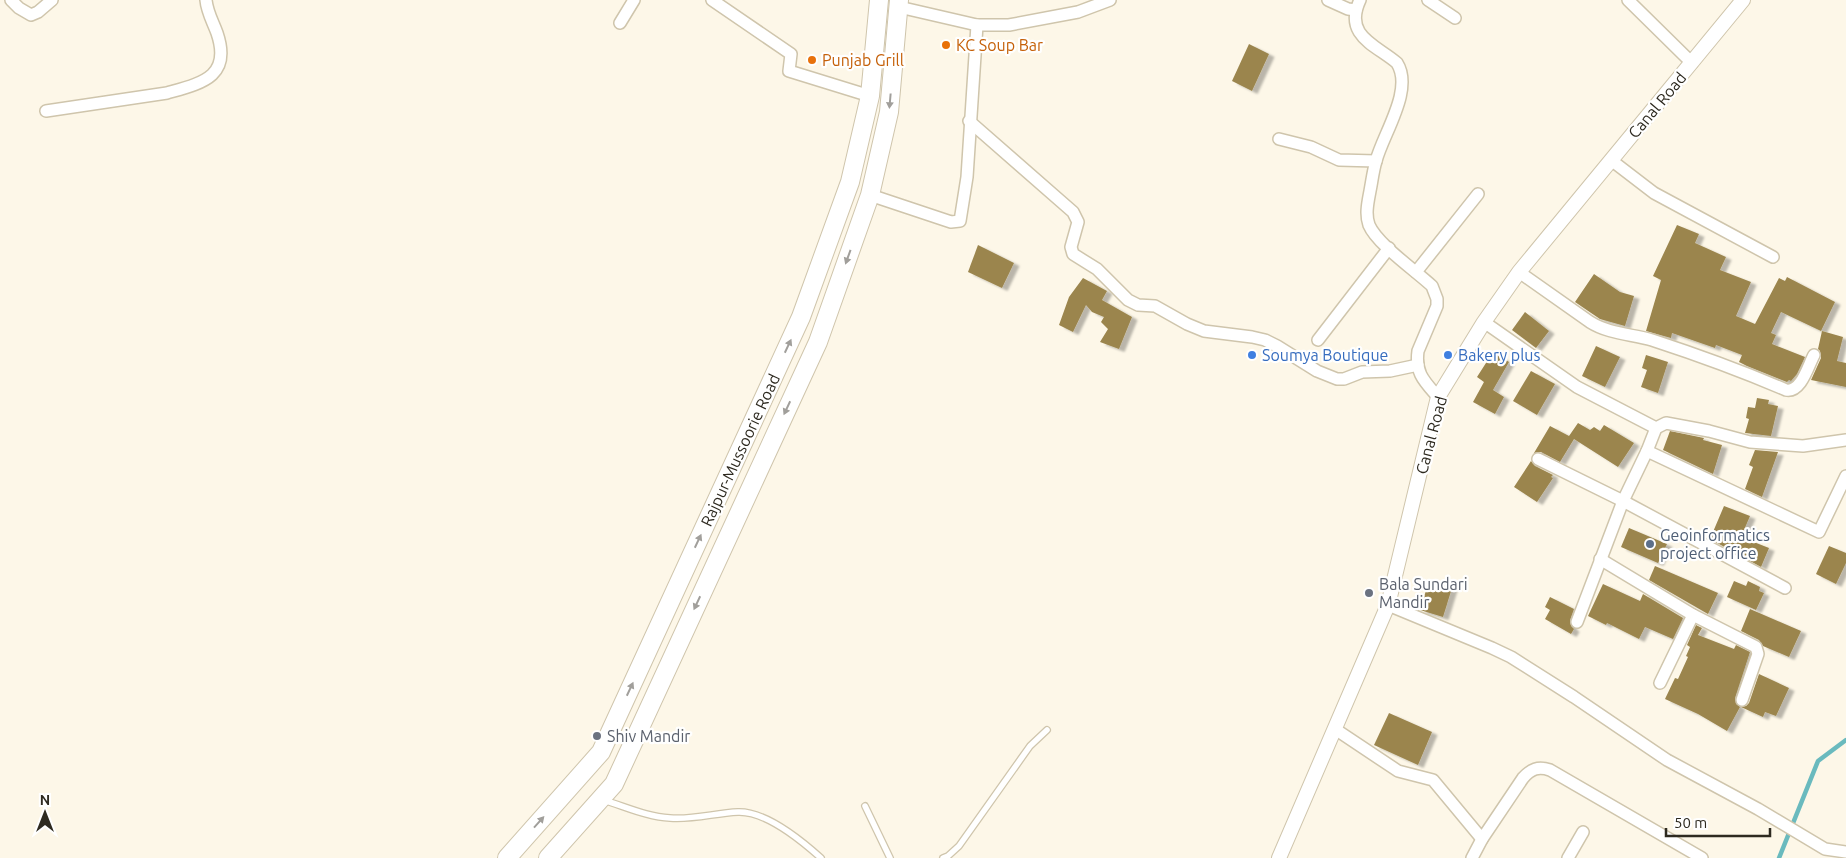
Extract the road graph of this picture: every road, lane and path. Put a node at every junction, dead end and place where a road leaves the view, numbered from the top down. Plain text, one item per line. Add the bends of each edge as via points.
1 (11, 0) edge
2 (52, 0) edge
3 (206, 0) edge
4 (634, 0) edge
5 (712, 0) edge
6 (879, 0) edge
7 (1110, 0) edge
8 (1328, 0) edge
9 (1428, 0) edge
10 (1628, 0) edge
11 (1743, 0) edge
12 (899, 4) edge
13 (1358, 5) edge
14 (1455, 18) dead end
15 (620, 23) dead end
16 (977, 25) junction
17 (1692, 63) junction
18 (872, 72) junction
19 (892, 76) junction
20 (870, 96) junction
21 (46, 111) dead end
22 (969, 121) junction
23 (1278, 139) dead end
24 (1611, 160) junction
25 (1376, 161) junction
26 (1478, 194) dead end
27 (870, 195) junction
28 (1389, 248) junction
29 (1773, 258) dead end
30 (1416, 272) junction
31 (1519, 272) junction
32 (1484, 322) junction
33 (1318, 340) dead end
34 (1814, 355) dead end
35 (1418, 364) junction
36 (1438, 397) junction
37 (1656, 428) junction
38 (1846, 440) edge
39 (1647, 451) junction
40 (1538, 459) dead end
41 (1846, 476) edge
42 (1623, 501) junction
43 (1600, 559) junction
44 (1784, 588) dead end
45 (1388, 605) junction
46 (1694, 615) junction
47 (1577, 622) dead end
48 (1660, 684) dead end
49 (1742, 700) dead end
50 (1336, 729) junction
51 (1047, 730) dead end
52 (601, 799) junction
53 (865, 806) dead end
54 (1583, 832) dead end
55 (1482, 839) junction
56 (1835, 853) edge
57 (507, 858) edge
58 (548, 858) edge
59 (821, 858) edge
60 (890, 858) edge
61 (943, 858) edge
62 (1279, 858) edge
63 (1472, 858) edge
64 (1568, 858) edge
65 (1702, 858) edge

1 - 2 street via 31,14
3 - 21 street via 220,54 218,69 209,78 167,93
4 - 15 street
5 - 20 street via 791,54 790,71
6 - 18 main road, Rajpur-Mussoorie Road
7 - 16 street via 1078,12 1008,25
8 - 13 street via 1348,9
9 - 14 street
10 - 17 street
11 - 17 street, Canal Road
12 - 16 street
12 - 19 main road, Rajpur-Mussoorie Road
13 - 25 street via 1356,23 1364,38 1397,63 1402,74 1401,93
16 - 22 street
17 - 24 street, Canal Road
18 - 19 main road
18 - 20 main road, Rajpur-Mussoorie Road
19 -> 27 main road, Rajpur-Mussoorie Road via 889,112
57 -> 20 main road, Rajpur-Mussoorie Road via 601,752 801,317 850,182
22 - 27 street via 967,177 958,222
22 - 35 street via 1073,212 1078,222 1071,247 1073,254 1097,268 1134,304 1155,306 1204,331 1265,340 1337,379
23 - 25 street via 1311,147 1339,160
24 - 29 street via 1654,193
24 - 31 street, Canal Road
25 - 28 street via 1367,218 1374,232
26 - 30 street
27 -> 52 main road, Rajpur-Mussoorie Road via 818,342 614,784
28 - 30 street
28 - 33 street
30 - 35 street via 1432,286 1437,299 1418,350
31 - 32 street, Canal Road
31 - 34 street via 1602,329 1649,340 1729,366 1786,390 1798,387
32 - 36 street, Canal Road
32 - 37 street via 1577,387
35 - 36 street via 1422,378
36 - 45 street, Canal Road
37 - 38 street via 1666,423 1750,442 1803,446
37 - 39 street
39 - 41 street via 1819,532
39 - 42 street
40 - 42 street
42 - 43 street
42 - 44 street
43 - 46 street
43 - 47 street
45 - 50 street, Canal Road
45 - 56 street via 1511,657 1667,760
46 - 48 street
46 - 49 street via 1756,647 1758,654
50 - 55 street via 1398,771 1433,780
50 - 62 street, Canal Road
51 - 61 lane via 1030,746 959,846
52 - 58 main road, Rajpur-Mussoorie Road
52 - 59 lane via 670,818 749,812 784,830
53 - 60 lane
54 - 64 street
55 - 63 street
55 - 65 street via 1523,778 1529,771 1539,768 1550,770

